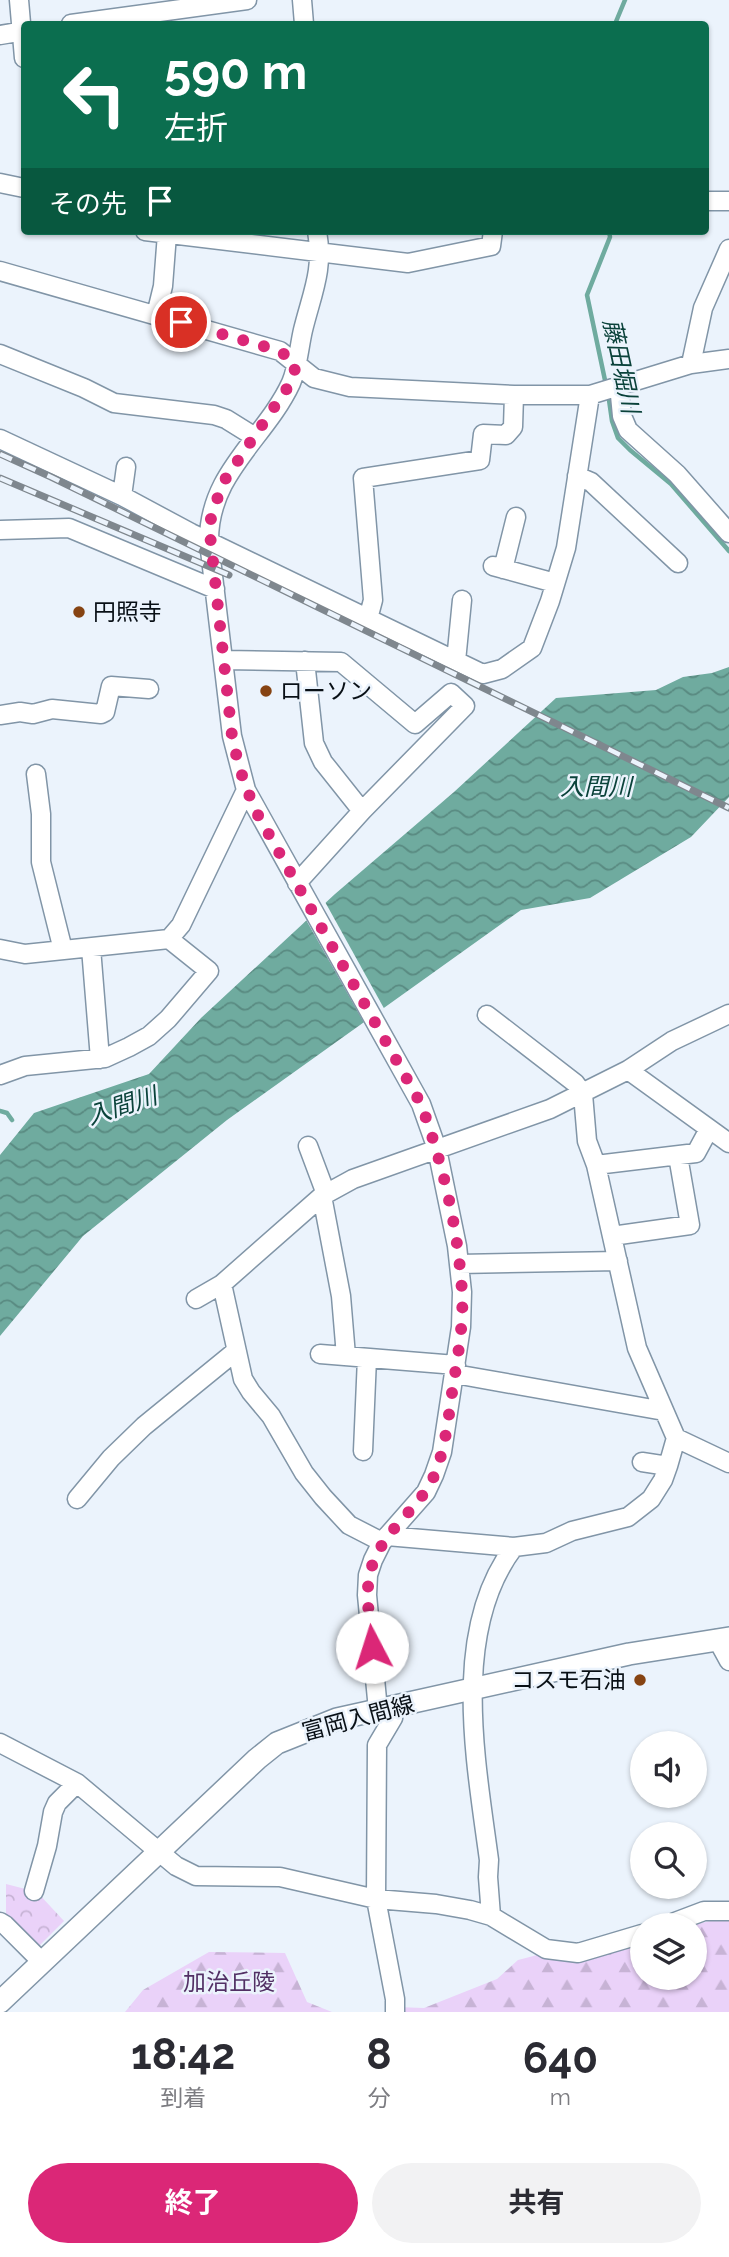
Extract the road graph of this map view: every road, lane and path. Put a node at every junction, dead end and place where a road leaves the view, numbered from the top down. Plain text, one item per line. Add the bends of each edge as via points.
1 (19, 0) edge
2 (247, 0) edge
3 (308, 1) edge
4 (147, 13) edge
5 (22, 21) edge
6 (92, 21) edge
7 (305, 21) edge
8 (21, 31) edge
9 (0, 35) edge
10 (0, 183) edge
11 (21, 187) edge
12 (709, 201) edge
13 (729, 201) edge
14 (167, 235) edge
15 (175, 235) edge
16 (318, 235) edge
17 (492, 235) edge
18 (729, 249) edge
19 (321, 254) junction
20 (0, 271) edge
21 (156, 315) junction
22 (0, 354) edge
23 (729, 359) edge
24 (296, 364) junction
25 (691, 364) junction
26 (605, 390) junction
27 (514, 395) junction
28 (255, 437) junction
29 (0, 439) edge
30 (126, 467) dead end
31 (577, 477) junction
32 (122, 496) junction
33 (516, 517) dead end
34 (0, 530) edge
35 (729, 533) edge
36 (209, 541) junction
37 (678, 563) dead end
38 (555, 583) junction
39 (215, 589) junction
40 (462, 600) dead end
41 (368, 619) junction
42 (222, 660) junction
43 (305, 661) junction
44 (456, 661) junction
45 (474, 670) junction
46 (149, 689) dead end
47 (451, 693) junction
48 (0, 715) edge
49 (36, 774) dead end
50 (246, 790) junction
51 (362, 811) junction
52 (300, 888) junction
53 (169, 939) junction
54 (91, 948) junction
55 (0, 949) edge
56 (63, 950) junction
57 (729, 1014) edge
58 (486, 1015) dead end
59 (100, 1059) junction
60 (628, 1070) junction
61 (0, 1075) edge
62 (583, 1094) junction
63 (709, 1129) junction
64 (729, 1143) edge
65 (308, 1146) dead end
66 (438, 1149) junction
67 (678, 1156) junction
68 (596, 1165) junction
69 (324, 1195) junction
70 (612, 1236) junction
71 (618, 1261) junction
72 (459, 1264) junction
73 (222, 1284) junction
74 (196, 1299) dead end
75 (236, 1351) junction
76 (320, 1354) dead end
77 (346, 1356) junction
78 (367, 1358) junction
79 (455, 1370) junction
80 (664, 1411) junction
81 (676, 1438) junction
82 (363, 1451) dead end
83 (642, 1462) dead end
84 (729, 1462) edge
85 (668, 1465) junction
86 (77, 1499) dead end
87 (385, 1539) junction
88 (514, 1547) junction
89 (723, 1638) edge
90 (729, 1661) edge
91 (474, 1690) junction
92 (386, 1709) junction
93 (0, 1743) edge
94 (77, 1783) junction
95 (175, 1864) junction
96 (34, 1891) dead end
97 (376, 1899) junction
98 (728, 1905) edge
99 (699, 1913) edge
100 (491, 1916) junction
101 (0, 1922) edge
102 (630, 1938) edge
103 (42, 1962) junction
104 (0, 2002) edge
105 (395, 2012) edge

1 - 5 street
2 - 4 street
3 - 7 street
4 - 6 street
8 - 9 street
10 - 11 street
12 - 13 street
14 - 21 street
15 - 19 street
16 - 19 street
17 - 19 street via 491,246 408,263
18 - 25 street via 704,308
19 - 24 street
20 - 21 street
21 - 24 street via 280,351
22 - 28 street via 114,403 214,415
23 - 25 street
24 - 27 street via 314,379 350,387
24 - 28 street via 292,381
25 - 26 street
26 - 27 street
26 - 31 street
26 - 35 street via 628,430 677,474
27 - 41 street via 513,427 506,435 483,434 480,460 363,478 373,600
28 - 36 street via 222,484 209,525
29 - 32 street
30 - 32 street
31 - 37 street via 591,482
31 - 38 street via 566,548
32 - 36 street
33 - 38 street via 498,567
34 - 39 street via 69,528
36 - 39 street
36 - 41 street
38 - 45 street via 532,648 502,669 483,674
39 - 42 street
40 - 44 street
41 - 44 street
42 - 43 street
42 - 50 street via 232,736
43 - 47 street via 341,662 415,724
43 - 51 street via 314,743 323,762
44 - 45 street
45 - 47 street
46 - 48 street via 111,686 101,714 52,709
47 - 51 street via 465,706
49 - 56 street via 41,862
50 - 52 street
50 - 53 street via 181,925
51 - 52 street
52 - 66 street via 421,1104
53 - 54 street
53 - 59 street via 209,971 149,1036
54 - 56 street
54 - 59 street
55 - 56 street via 25,954
57 - 60 street via 672,1041
58 - 62 street
59 - 61 street via 25,1066
60 - 62 street
60 - 63 street
62 - 66 street
62 - 68 street via 587,1141
63 - 64 street
63 - 67 street via 696,1153
65 - 69 street
66 - 69 street
66 - 72 street
67 - 68 street
67 - 70 street via 690,1226
68 - 70 street
69 - 73 street
69 - 77 street
70 - 71 street
71 - 72 street
71 - 80 street via 637,1348
72 - 79 street via 461,1327
73 - 74 street
73 - 75 street
75 - 86 street via 144,1426
75 - 87 street via 243,1379 323,1497 349,1525
76 - 77 street
77 - 78 street
78 - 79 street
78 - 82 street
79 - 80 street
79 - 87 street via 434,1475 426,1492
80 - 81 street
81 - 84 street
81 - 85 street
83 - 85 street
85 - 88 street via 651,1499 628,1517 572,1531 546,1543
87 - 88 street
87 - 92 street via 368,1575 367,1595
88 - 91 street via 499,1567 480,1617
89 - 90 street
89 - 91 main road, 富岡入間線 via 642,1651
91 - 92 main road, 富岡入間線
91 - 100 street via 474,1752 489,1860
92 - 95 main road, 富岡入間線 via 337,1719 277,1743 257,1759
92 - 97 street via 393,1718 377,1745
93 - 94 street
94 - 95 street
94 - 96 street via 53,1812
95 - 97 street via 197,1876 280,1877
95 - 103 main road, 富岡入間線
97 - 100 street via 436,1904
97 - 105 street
98 - 99 street
100 - 102 street via 546,1949 578,1953
101 - 103 street
103 - 104 main road, 富岡入間線

